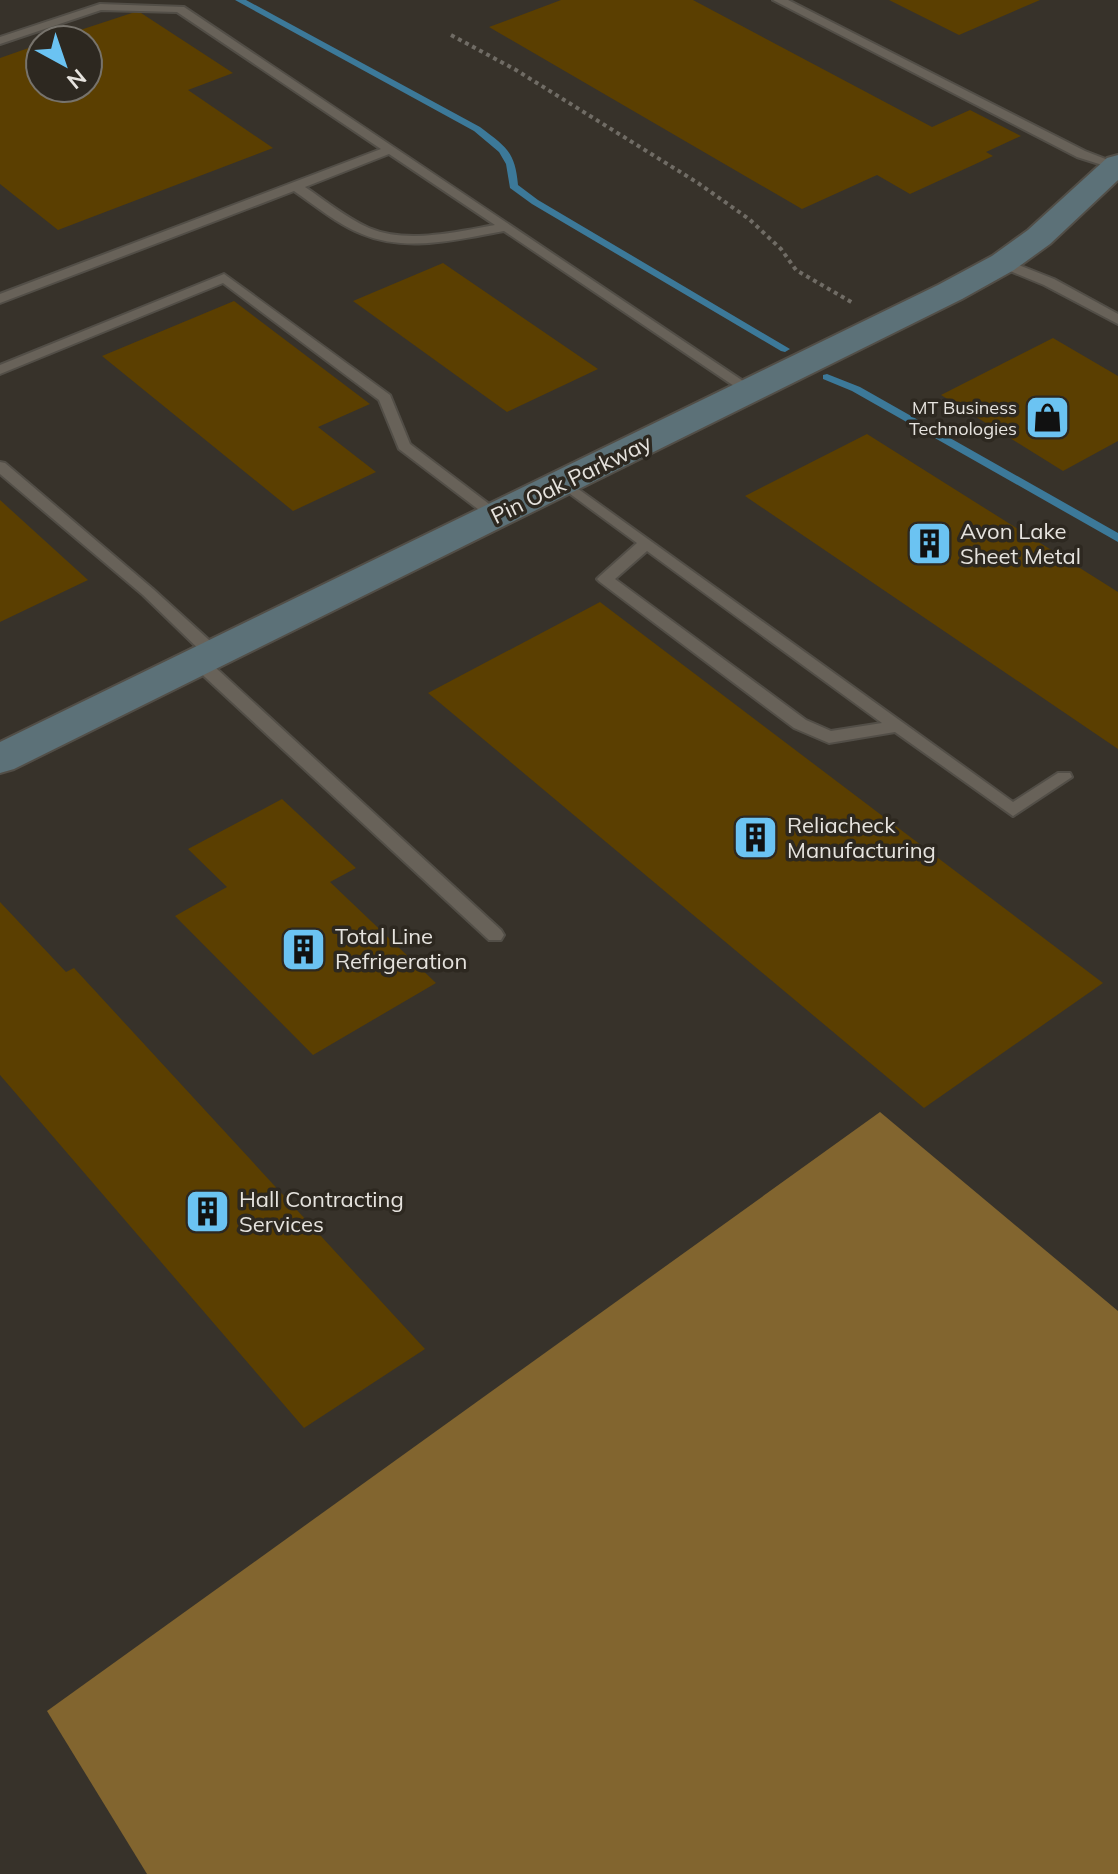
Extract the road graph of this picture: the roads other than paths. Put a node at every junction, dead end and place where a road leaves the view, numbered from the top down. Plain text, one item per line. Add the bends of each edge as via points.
1 (779, 0) edge
2 (0, 41) edge
3 (392, 149) junction
4 (1116, 165) edge
5 (296, 186) junction
6 (507, 227) junction
7 (1003, 263) junction
8 (0, 299) edge
9 (1118, 320) edge
10 (0, 370) edge
11 (751, 391) junction
12 (0, 466) edge
13 (563, 482) junction
14 (496, 516) junction
15 (647, 543) junction
16 (206, 658) junction
17 (897, 726) junction
18 (0, 759) edge
19 (1064, 777) dead end
20 (495, 935) dead end

1 - 4 lane via 1081,154
2 - 3 lane via 100,7 180,9
3 - 5 lane
3 - 6 lane
4 - 7 street, Pin Oak Parkway
5 - 6 lane via 378,236 436,239
5 - 8 lane
6 - 11 lane
7 - 9 lane
7 - 11 street, Pin Oak Parkway
10 - 14 lane via 224,278 385,398 404,446
11 - 13 street, Pin Oak Parkway
12 - 16 lane via 148,592
13 - 14 street, Pin Oak Parkway
13 - 15 lane
14 - 16 street, Pin Oak Parkway
15 - 17 lane
15 - 17 lane via 605,579 800,724 829,737
16 - 18 street, Pin Oak Parkway
16 - 20 lane
17 - 19 lane via 1013,810

